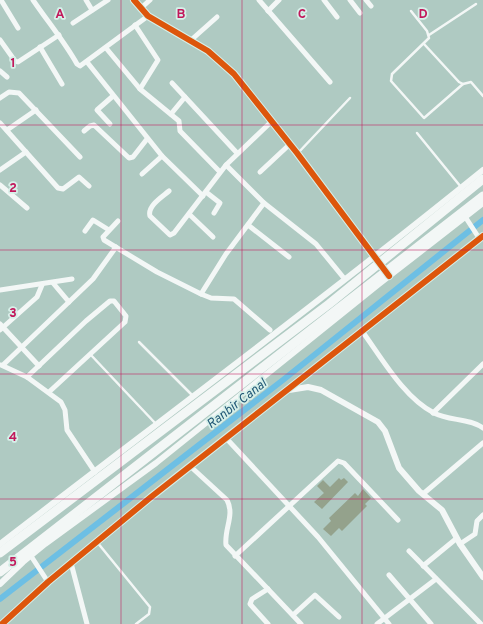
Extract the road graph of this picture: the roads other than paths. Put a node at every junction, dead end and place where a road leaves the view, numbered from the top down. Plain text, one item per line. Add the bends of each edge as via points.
1 (1, 0) edge
2 (33, 0) edge
3 (86, 0) edge
4 (108, 0) edge
5 (134, 0) edge
6 (150, 0) edge
7 (258, 0) edge
8 (279, 0) edge
9 (325, 0) edge
10 (350, 0) edge
11 (366, 0) edge
12 (476, 4) dead end
13 (371, 6) dead end
14 (140, 9) junction
15 (92, 10) junction
16 (268, 11) junction
17 (411, 11) dead end
18 (360, 13) dead end
19 (148, 16) junction
20 (217, 17) dead end
21 (337, 17) dead end
22 (73, 23) dead end
23 (135, 25) junction
24 (18, 28) dead end
25 (59, 35) junction
26 (428, 36) junction
27 (0, 40) edge
28 (190, 41) junction
29 (424, 44) junction
30 (40, 47) junction
31 (106, 48) junction
32 (87, 62) junction
33 (0, 71) edge
34 (7, 77) dead end
35 (330, 82) dead end
36 (172, 83) dead end
37 (62, 84) dead end
38 (462, 84) junction
39 (140, 89) junction
40 (113, 96) junction
41 (483, 96) edge
42 (185, 97) junction
43 (0, 98) edge
44 (350, 98) dead end
45 (36, 110) junction
46 (171, 114) junction
47 (272, 121) junction
48 (0, 123) edge
49 (110, 124) dead end
50 (7, 130) junction
51 (84, 131) dead end
52 (417, 133) dead end
53 (147, 139) junction
54 (290, 144) junction
55 (26, 152) junction
56 (238, 153) junction
57 (297, 153) junction
58 (162, 156) junction
59 (80, 157) dead end
60 (226, 165) junction
61 (0, 170) edge
62 (483, 170) edge
63 (220, 172) junction
64 (260, 172) dead end
65 (142, 174) dead end
66 (483, 179) edge
67 (0, 185) edge
68 (89, 186) dead end
69 (462, 188) junction
70 (169, 191) dead end
71 (204, 194) junction
72 (483, 196) edge
73 (264, 203) junction
74 (483, 203) edge
75 (27, 208) dead end
76 (214, 213) dead end
77 (189, 214) junction
78 (467, 219) junction
79 (118, 221) dead end
80 (248, 225) junction
81 (109, 230) junction
82 (85, 231) dead end
83 (480, 236) edge
84 (213, 237) dead end
85 (116, 247) junction
86 (375, 256) junction
87 (288, 257) dead end
88 (389, 276) junction
89 (343, 277) dead end
90 (72, 279) dead end
91 (53, 283) junction
92 (42, 285) junction
93 (0, 290) edge
94 (201, 294) junction
95 (69, 302) junction
96 (1, 327) edge
97 (270, 330) dead end
98 (362, 331) junction
99 (139, 342) dead end
100 (20, 347) junction
101 (89, 354) junction
102 (483, 364) edge
103 (1, 365) edge
104 (38, 366) junction
105 (27, 377) junction
106 (288, 390) junction
107 (49, 392) junction
108 (193, 395) junction
109 (433, 413) junction
110 (156, 424) junction
111 (483, 428) edge
112 (226, 438) junction
113 (483, 443) edge
114 (190, 466) junction
115 (95, 472) junction
116 (423, 494) junction
117 (289, 506) junction
118 (483, 515) edge
119 (398, 520) dead end
120 (457, 538) junction
121 (97, 542) junction
122 (0, 544) edge
123 (460, 544) junction
124 (409, 552) dead end
125 (0, 553) edge
126 (30, 556) junction
127 (236, 556) junction
128 (71, 562) junction
129 (423, 566) junction
130 (0, 572) edge
131 (389, 576) dead end
132 (483, 577) edge
133 (436, 579) junction
134 (48, 582) junction
135 (0, 584) edge
136 (268, 589) junction
137 (410, 599) junction
138 (293, 615) junction
139 (340, 616) dead end
140 (384, 619) junction
141 (2, 624) edge
142 (87, 624) edge
143 (136, 624) edge
144 (268, 624) edge
145 (301, 624) edge
146 (377, 624) edge
147 (389, 624) edge
148 (431, 624) edge
149 (481, 624) edge

1 - 24 street
2 - 25 street
3 - 15 street
4 - 15 street
5 - 14 street
6 - 14 street
7 - 16 street
8 - 16 street
9 - 21 street
10 - 18 street
11 - 13 street
12 - 26 lane
14 - 19 street
15 - 22 street
16 - 35 street
17 - 26 lane
19 - 23 street
19 - 28 street
20 - 28 street
23 - 31 street
23 - 39 street via 158,60
25 - 30 street
25 - 32 street via 78,65 82,66
26 - 29 lane
27 - 30 street via 16,62
28 - 47 street via 218,57
29 - 38 lane
29 - 38 lane via 390,78 421,116 426,117
30 - 37 street
31 - 32 street
31 - 39 street
32 - 40 street
33 - 34 street
36 - 42 street
38 - 41 lane via 471,82
39 - 46 street
40 - 49 street via 97,110
40 - 53 street
42 - 46 street
42 - 56 street
43 - 45 street via 8,92 17,91
44 - 57 lane
45 - 50 street
45 - 59 street
46 - 63 street via 180,122 180,132
47 - 54 street
47 - 56 street
48 - 50 street
50 - 55 street
51 - 53 street via 94,125 129,158 133,158
52 - 69 lane
53 - 58 street
54 - 57 street
54 - 64 street
55 - 61 street
55 - 68 street via 60,189 79,177
56 - 60 street
57 - 86 street
58 - 65 street
58 - 71 street
60 - 63 street
60 - 73 street
62 - 69 street
63 - 71 street
66 - 125 highway via 329,304
67 - 75 street
69 - 86 street
70 - 77 street via 151,208 150,216 170,234 174,233
71 - 76 street via 220,203
71 - 77 street
72 - 130 highway
73 - 80 street
73 - 89 street via 316,244
74 - 78 street
77 - 84 street
78 - 83 street
78 - 88 street
79 - 81 street
80 - 87 street
80 - 94 street
81 - 82 street via 93,220
81 - 85 street via 102,238
83 - 98 street
85 - 94 street via 157,272
85 - 95 street via 98,274
86 - 88 street
86 - 108 street
88 - 126 street via 156,463
90 - 91 street
91 - 92 street
91 - 95 street
92 - 93 street
92 - 96 street via 37,297
94 - 97 street via 212,298 232,298
95 - 100 street
96 - 100 street
98 - 106 street
98 - 109 street via 414,398
99 - 108 lane
100 - 103 street
100 - 104 street
101 - 104 street via 126,319 114,301 110,301 86,321
101 - 107 street
101 - 110 lane
102 - 109 street
103 - 105 street
104 - 105 street
105 - 107 street
106 - 112 street
106 - 116 street via 308,387 321,390 378,422 385,431 399,468
107 - 115 street via 64,406 66,430
108 - 110 street
109 - 111 street
110 - 115 street
112 - 114 street
112 - 117 street
113 - 116 street
114 - 121 street
114 - 127 street via 227,500 230,515 225,542
115 - 122 street
116 - 120 street via 442,510
117 - 119 street via 340,461
117 - 127 street
117 - 140 street via 318,537
118 - 123 street via 477,521 475,534
120 - 123 street
120 - 129 street
121 - 128 street
121 - 143 lane via 150,607 149,614
123 - 132 street
124 - 129 street
126 - 134 street
126 - 135 street
127 - 136 street
128 - 134 street
128 - 142 street
129 - 133 street
131 - 137 street
133 - 137 street
133 - 149 street
134 - 141 street
136 - 138 street
136 - 144 street via 252,599 250,604
137 - 140 street
137 - 148 street
138 - 139 street via 315,595
138 - 145 street
140 - 146 street
140 - 147 street

